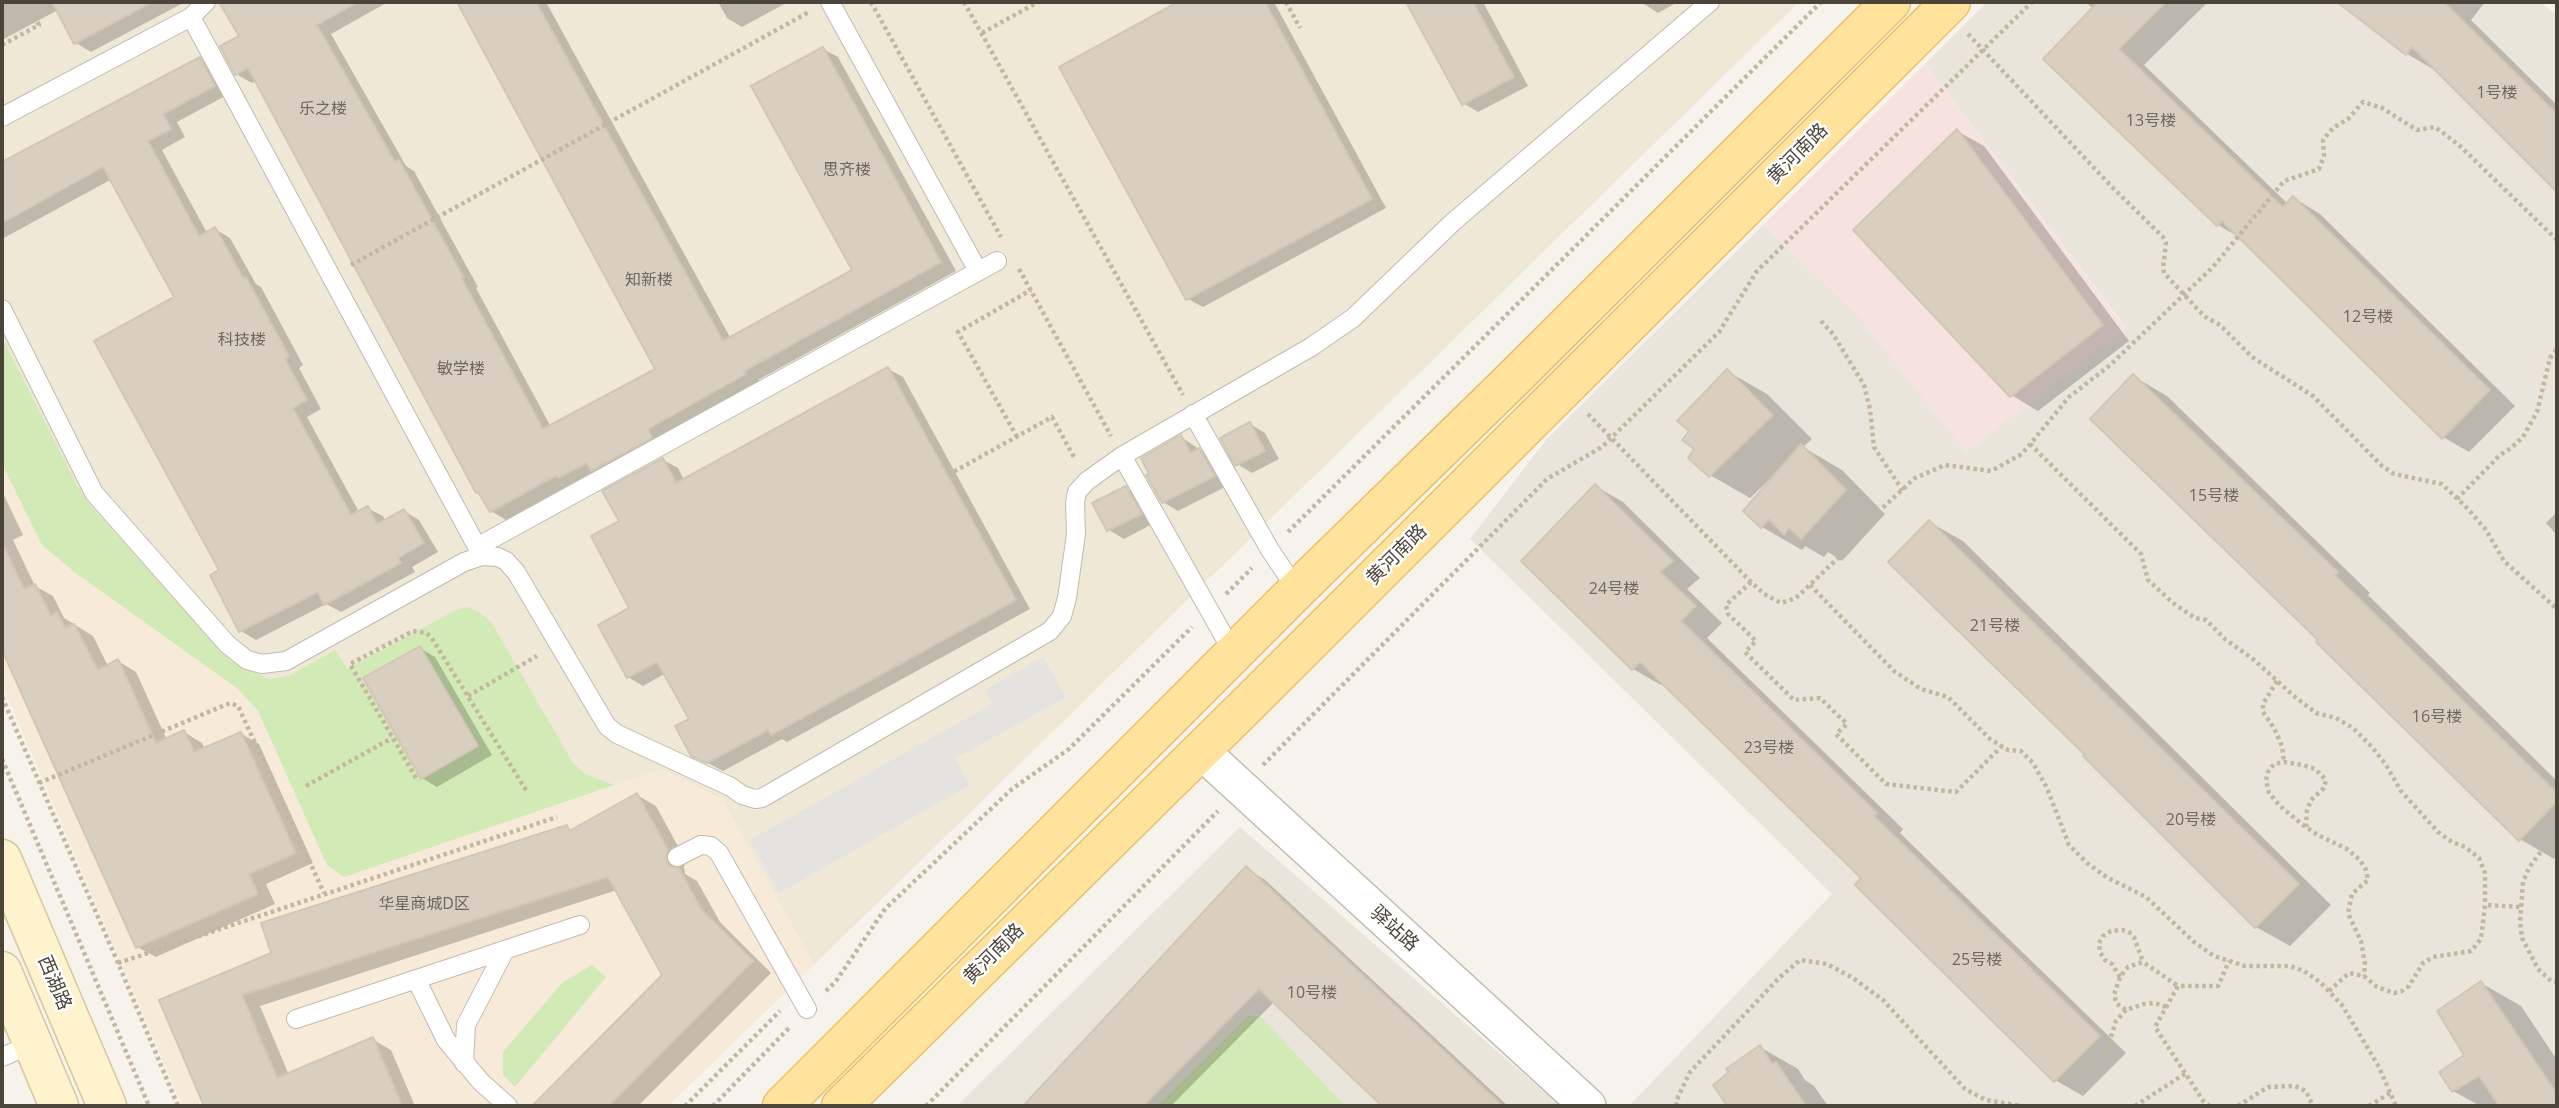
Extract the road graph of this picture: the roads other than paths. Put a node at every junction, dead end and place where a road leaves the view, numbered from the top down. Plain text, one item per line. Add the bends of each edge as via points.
1 (206, 2) edge
2 (1710, 2) edge
3 (1891, 2) edge
4 (823, 5) edge
5 (1948, 5) edge
6 (191, 17) junction
7 (2, 117) edge
8 (997, 261) dead end
9 (978, 271) junction
10 (2, 309) edge
11 (1194, 414) junction
12 (1122, 456) junction
13 (480, 552) junction
14 (1297, 590) junction
15 (1234, 654) junction
16 (1200, 750) junction
17 (677, 857) dead end
18 (2, 859) edge
19 (580, 925) dead end
20 (505, 950) junction
21 (2, 971) edge
22 (416, 979) junction
23 (803, 1001) road end
24 (296, 1019) dead end
25 (17, 1051) edge
26 (464, 1063) junction
27 (59, 1106) edge
28 (107, 1106) edge
29 (508, 1106) edge
30 (782, 1106) edge
31 (841, 1106) edge
32 (1588, 1106) edge

1 - 6 lane
2 - 11 lane via 1453,222 1353,318
3 - 14 main road
4 - 9 lane
5 - 16 main road, 黄河南路
6 - 7 lane
6 - 13 lane
8 - 9 lane
9 - 13 lane
10 - 13 lane via 94,493 227,644 247,660 262,664 286,661
11 - 12 lane
11 - 14 lane
12 - 13 lane via 1077,492 1067,598 1050,631 762,798 742,795 617,734 599,716 511,565
12 - 15 lane
14 - 15 main road
15 - 30 main road
16 - 31 main road, 黄河南路
16 - 32 street, 驿站路
17 - 23 lane via 701,845 719,853
18 - 28 main road, 西湖路
19 - 20 lane
20 - 22 lane
20 - 26 lane via 468,1017
21 - 25 main road
22 - 24 lane
22 - 26 lane via 446,1040
25 - 27 main road
26 - 29 lane

